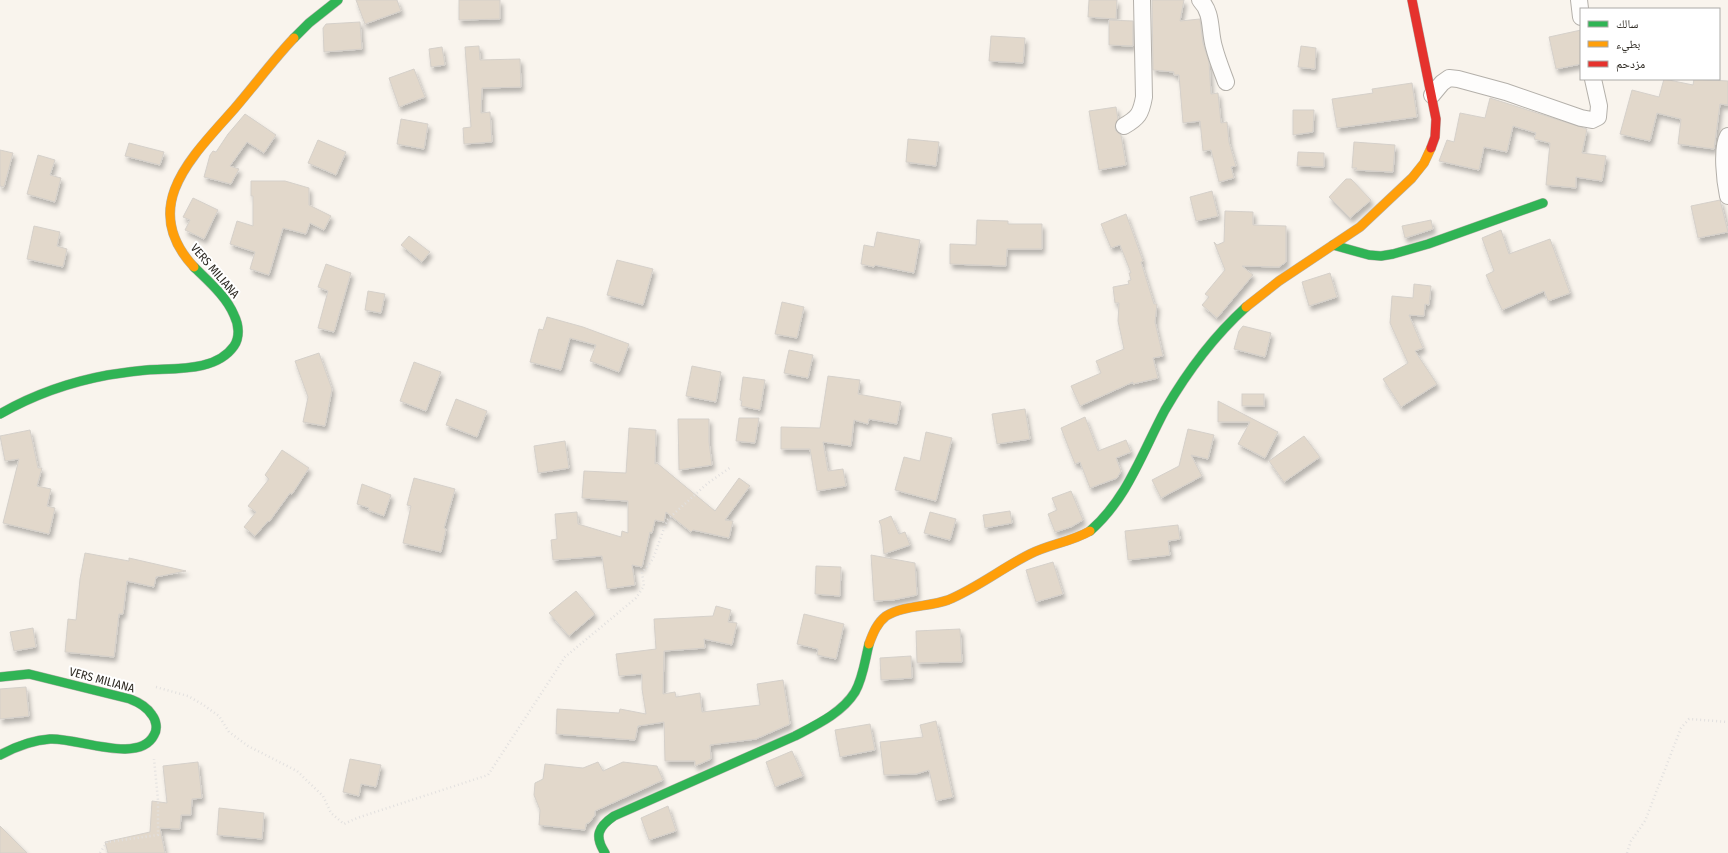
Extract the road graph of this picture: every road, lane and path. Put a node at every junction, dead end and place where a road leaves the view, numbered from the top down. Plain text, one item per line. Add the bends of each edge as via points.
1 (338, 0) edge
2 (1142, 0) edge
3 (1200, 0) edge
4 (1412, 0) edge
5 (1593, 80) edge
6 (1226, 82) dead end
7 (1432, 95) junction
8 (1124, 126) dead end
9 (1728, 136) edge
10 (1728, 196) edge
11 (1543, 203) dead end
12 (1333, 246) junction
13 (0, 414) edge
14 (731, 467) dead end
15 (0, 676) edge
16 (156, 688) dead end
17 (1728, 722) edge
18 (152, 741) junction
19 (0, 755) edge
20 (100, 853) edge
21 (605, 853) edge
22 (1628, 853) edge

1 - 13 main road, VERS MILIANA via 301,29 202,146 176,182 171,204 171,228 183,255 214,287 234,313 239,332 235,347 224,358 212,362 121,373 52,389
2 - 8 street via 1144,98 1142,111 1135,120
3 - 6 street via 1209,15 1214,46
4 - 7 main road
5 - 7 street via 1599,106 1598,117 1592,120 1458,79 1449,78 1442,82
7 - 12 main road via 1436,119 1435,136 1432,149 1418,172 1356,230
9 - 10 street via 1724,159
11 - 12 main road via 1511,212 1397,254 1379,256
12 - 21 main road via 1256,297 1215,338 1164,413 1116,503 1090,530 1071,540 1034,552 958,596 931,605 898,611 885,617 877,625 871,639 856,693 846,704 828,718 780,742 614,816 605,822 598,838
14 - 16 path via 708,483 667,520 653,560 642,573 644,586 636,598 565,657 488,776 344,824 331,813 323,796 297,771 248,746 229,732 219,716 202,704 188,696
15 - 18 main road, VERS MILIANA via 29,674 136,702 151,712 156,720 156,732
17 - 22 path via 1689,719 1681,728 1645,821 1631,841
18 - 19 main road via 143,747 128,749 54,738 12,748
18 - 20 path via 158,800 158,835 107,842

